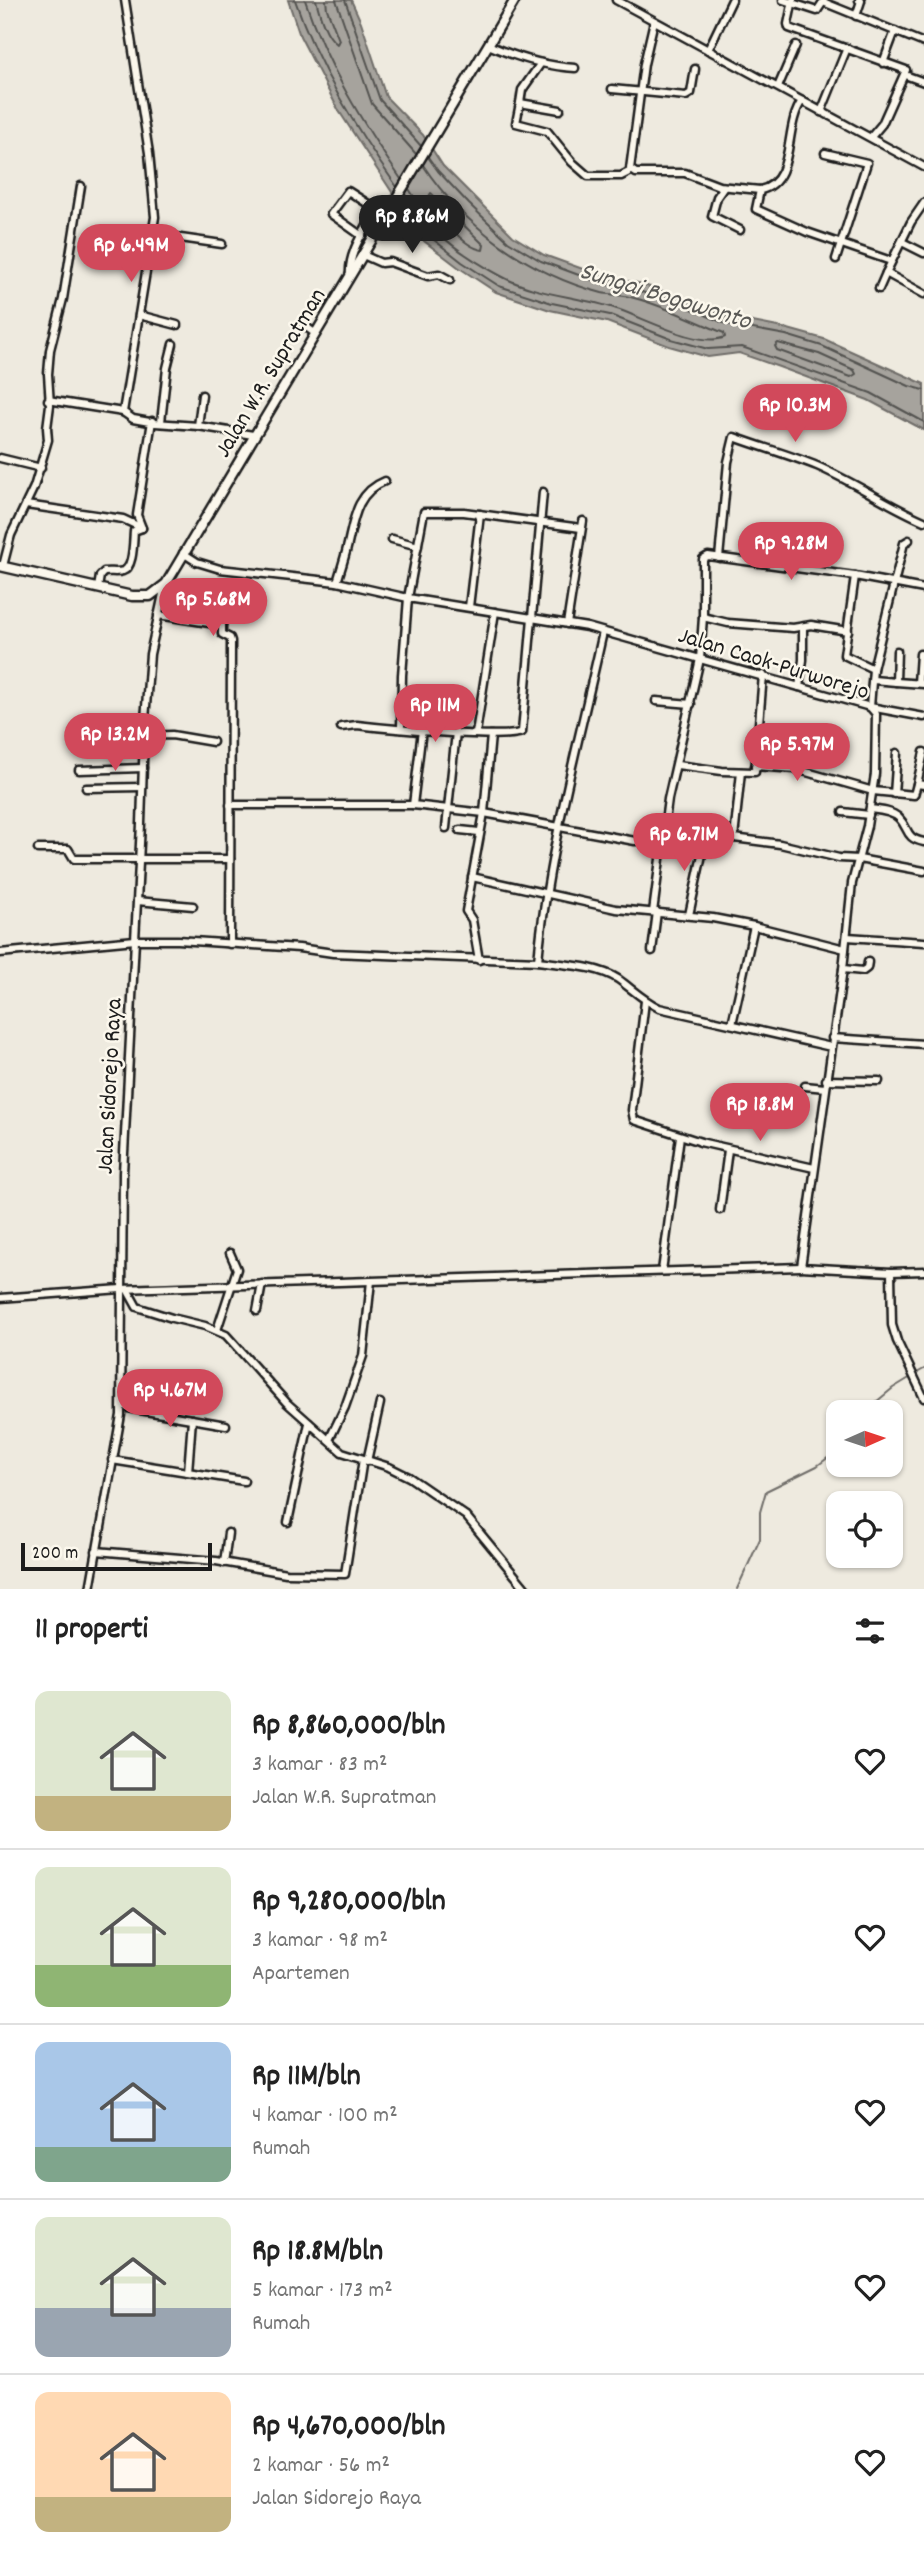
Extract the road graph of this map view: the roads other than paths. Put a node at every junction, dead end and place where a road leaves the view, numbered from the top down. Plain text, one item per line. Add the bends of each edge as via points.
1 (125, 0) edge
2 (515, 0) edge
3 (616, 0) edge
4 (732, 0) edge
5 (783, 0) edge
6 (859, 0) edge
7 (793, 2) edge
8 (831, 2) edge
9 (856, 16) junction
10 (654, 21) junction
11 (895, 31) junction
12 (924, 43) edge
13 (488, 45) junction
14 (796, 45) dead end
15 (847, 48) junction
16 (708, 50) junction
17 (883, 62) junction
18 (541, 63) junction
19 (575, 68) dead end
20 (695, 69) dead end
21 (924, 71) edge
22 (905, 75) junction
23 (922, 81) edge
24 (778, 87) junction
25 (611, 89) dead end
26 (641, 91) junction
27 (802, 101) junction
28 (520, 103) junction
29 (560, 110) dead end
30 (821, 111) junction
31 (871, 137) junction
32 (825, 153) dead end
33 (924, 167) edge
34 (631, 171) junction
35 (81, 186) dead end
36 (724, 187) junction
37 (760, 190) junction
38 (924, 202) edge
39 (740, 230) dead end
40 (153, 234) junction
41 (362, 236) junction
42 (902, 242) junction
43 (842, 243) junction
44 (222, 244) dead end
45 (924, 253) edge
46 (363, 255) junction
47 (836, 259) dead end
48 (891, 261) junction
49 (886, 272) junction
50 (350, 276) junction
51 (450, 280) dead end
52 (879, 289) dead end
53 (923, 291) edge
54 (139, 315) junction
55 (302, 324) dead end
56 (177, 325) dead end
57 (316, 334) junction
58 (173, 345) dead end
59 (202, 396) dead end
60 (48, 400) junction
61 (123, 412) junction
62 (152, 421) junction
63 (161, 422) junction
64 (198, 426) junction
65 (253, 435) junction
66 (0, 458) edge
67 (41, 468) junction
68 (385, 481) dead end
69 (543, 492) dead end
70 (26, 505) junction
71 (480, 514) junction
72 (924, 521) edge
73 (542, 523) junction
74 (142, 528) junction
75 (392, 539) dead end
76 (909, 540) dead end
77 (418, 546) junction
78 (183, 553) junction
79 (719, 558) junction
80 (2, 566) edge
81 (855, 576) junction
82 (337, 582) junction
83 (895, 583) junction
84 (166, 584) junction
85 (98, 588) junction
86 (924, 589) edge
87 (226, 595) dead end
88 (408, 598) junction
89 (469, 607) junction
90 (495, 612) junction
91 (158, 615) junction
92 (704, 617) junction
93 (531, 618) junction
94 (567, 624) junction
95 (222, 625) junction
96 (803, 627) junction
97 (848, 631) junction
98 (603, 632) junction
99 (898, 651) dead end
100 (920, 654) dead end
101 (700, 659) junction
102 (873, 669) junction
103 (762, 675) junction
104 (873, 680) junction
105 (895, 682) junction
106 (921, 684) edge
107 (799, 687) junction
108 (656, 701) dead end
109 (691, 704) junction
110 (870, 707) junction
111 (924, 717) edge
112 (341, 727) dead end
113 (401, 728) junction
114 (422, 730) junction
115 (456, 732) junction
116 (476, 733) junction
117 (491, 735) junction
118 (145, 736) junction
119 (213, 742) dead end
120 (924, 752) edge
121 (897, 753) dead end
122 (677, 765) junction
123 (755, 766) junction
124 (143, 768) junction
125 (79, 770) dead end
126 (741, 772) junction
127 (921, 784) edge
128 (142, 787) junction
129 (86, 788) dead end
130 (873, 791) junction
131 (894, 794) junction
132 (230, 805) junction
133 (413, 805) junction
134 (449, 808) junction
135 (869, 812) junction
136 (484, 813) junction
137 (843, 813) dead end
138 (559, 826) junction
139 (446, 828) dead end
140 (460, 830) dead end
141 (479, 832) junction
142 (664, 832) junction
143 (706, 836) junction
144 (734, 838) junction
145 (924, 842) edge
146 (38, 849) dead end
147 (230, 859) junction
148 (859, 859) junction
149 (139, 860) junction
150 (924, 872) edge
151 (472, 877) junction
152 (545, 893) junction
153 (137, 901) junction
154 (193, 906) dead end
155 (655, 912) junction
156 (689, 915) junction
157 (754, 926) junction
158 (847, 937) junction
159 (135, 940) junction
160 (924, 942) edge
161 (230, 944) junction
162 (845, 949) junction
163 (652, 951) dead end
164 (0, 953) edge
165 (479, 960) junction
166 (538, 961) junction
167 (868, 962) dead end
168 (843, 969) junction
169 (645, 1001) junction
170 (732, 1024) junction
171 (832, 1038) junction
172 (924, 1044) edge
173 (831, 1046) junction
174 (880, 1081) dead end
175 (826, 1084) junction
176 (805, 1086) dead end
177 (680, 1136) junction
178 (729, 1150) junction
179 (814, 1168) junction
180 (720, 1210) dead end
181 (230, 1253) dead end
182 (801, 1267) junction
183 (662, 1271) junction
184 (924, 1271) edge
185 (891, 1272) junction
186 (371, 1281) junction
187 (262, 1284) junction
188 (232, 1286) junction
189 (124, 1289) junction
190 (0, 1298) edge
191 (257, 1311) dead end
192 (217, 1330) junction
193 (924, 1398) edge
194 (380, 1403) dead end
195 (122, 1404) junction
196 (192, 1419) junction
197 (309, 1423) junction
198 (226, 1425) dead end
199 (329, 1440) junction
200 (112, 1460) junction
201 (365, 1460) junction
202 (188, 1472) junction
203 (244, 1481) dead end
204 (288, 1522) dead end
205 (228, 1532) dead end
206 (96, 1551) junction
207 (224, 1563) junction
208 (90, 1589) edge
209 (526, 1589) edge

1 - 40 street via 149,153
2 - 13 main road, Jalan W.R. Supratman
3 - 10 street
4 - 16 street
5 - 7 street
6 - 9 street
7 - 8 street via 817,11 822,2
7 - 15 street via 788,27
8 - 9 street
9 - 11 street
10 - 16 street
10 - 26 street
11 - 12 street
11 - 17 street
13 - 18 street
13 - 46 main road, Jalan W.R. Supratman
14 - 24 street
15 - 17 street
15 - 30 street
16 - 24 street
17 - 22 street via 906,69
18 - 19 street
18 - 28 street via 522,90
20 - 26 street via 691,93 686,96
21 - 23 street
22 - 23 street
22 - 31 street
24 - 27 street
25 - 26 street
26 - 34 street
27 - 30 street
27 - 37 street via 779,179
28 - 29 street
28 - 34 street via 517,124 547,131 583,173 610,177
30 - 31 street
31 - 33 street
32 - 43 street via 837,160 867,163
34 - 36 street via 685,173
35 - 60 street via 50,350
36 - 37 street
36 - 39 street via 712,216
37 - 43 street via 758,211
38 - 42 street
40 - 44 street
40 - 54 street
41 - 41 street via 331,214 348,191 374,210
41 - 50 street via 349,266
42 - 45 street
42 - 48 street
43 - 47 street
43 - 48 street
46 - 50 main road, Jalan W.R. Supratman
46 - 51 street
48 - 49 street
49 - 52 street
49 - 53 street
50 - 57 main road, Jalan W.R. Supratman
54 - 56 street
54 - 61 street
55 - 57 street
57 - 65 main road, Jalan W.R. Supratman
58 - 63 street
59 - 64 street
60 - 61 street
60 - 67 street via 48,440
61 - 62 street via 133,419
62 - 63 street
62 - 74 street via 136,515
63 - 64 street
64 - 65 street
65 - 78 main road, Jalan W.R. Supratman
66 - 67 street
67 - 70 street
68 - 82 street via 359,502
69 - 73 street
70 - 74 street via 123,519
70 - 80 street
71 - 73 street
71 - 77 street via 424,512
71 - 89 street
72 - 79 street via 817,467 734,437
73 - 93 street
73 - 94 street via 582,524
74 - 85 street via 134,531 127,568 104,572
75 - 77 street
76 - 83 street via 904,543
77 - 88 street
78 - 82 street, Jalan Caok-Purworejo via 220,569
78 - 84 main road, Jalan W.R. Supratman
79 - 81 street
79 - 92 street via 703,559
80 - 85 main road
81 - 83 street
81 - 97 street
82 - 88 street, Jalan Caok-Purworejo
83 - 86 street
83 - 102 street
84 - 85 main road via 155,594 142,596
84 - 91 street, Jalan Sidorejo Raya
87 - 95 street
88 - 89 street, Jalan Caok-Purworejo
88 - 113 street
89 - 90 street, Jalan Caok-Purworejo
90 - 93 street, Jalan Caok-Purworejo
90 - 116 street
91 - 95 street
91 - 118 street, Jalan Sidorejo Raya via 150,653
92 - 96 street via 728,623
92 - 101 street
93 - 94 street, Jalan Caok-Purworejo
93 - 117 street via 522,732
94 - 98 street, Jalan Caok-Purworejo
95 - 132 street via 222,634 231,641
96 - 97 street
96 - 107 street
97 - 102 street via 844,655
98 - 101 street, Jalan Caok-Purworejo
98 - 138 street
99 - 105 street
100 - 106 street
101 - 103 street, Jalan Caok-Purworejo
101 - 109 street
102 - 104 street
103 - 107 street, Jalan Caok-Purworejo
103 - 123 street
104 - 105 street
104 - 110 street
105 - 106 street
107 - 110 street, Jalan Caok-Purworejo
108 - 109 street
109 - 122 street
110 - 111 street
110 - 130 street, Jalan Caok-Purworejo via 878,721
112 - 113 street
113 - 114 street
114 - 115 street
114 - 133 street
115 - 116 street
115 - 134 street
116 - 117 street
117 - 136 street
118 - 119 street
118 - 124 street, Jalan Sidorejo Raya
120 - 127 street
121 - 131 street
122 - 126 street
122 - 142 street
123 - 126 street via 755,772
123 - 130 street via 796,769
124 - 125 street
124 - 128 street, Jalan Sidorejo Raya
126 - 144 street
127 - 131 street via 914,795
128 - 129 street
128 - 149 street, Jalan Sidorejo Raya
130 - 131 street
130 - 135 street, Jalan Caok-Purworejo
132 - 133 street
132 - 147 street
133 - 134 street
134 - 136 street
134 - 139 street
135 - 137 street
135 - 145 street via 890,813 899,818 908,834
135 - 148 street, Jalan Caok-Purworejo
136 - 138 street
136 - 141 street
138 - 142 street via 635,841 649,832
138 - 152 street
140 - 141 street
141 - 151 street
142 - 143 street
142 - 155 street
143 - 144 street
143 - 156 street
144 - 148 street
146 - 149 street via 68,849 74,859
147 - 149 street
147 - 161 street
148 - 150 street
148 - 158 street, Jalan Caok-Purworejo
149 - 153 street, Jalan Sidorejo Raya
151 - 152 street
151 - 165 street via 466,911 472,918
152 - 155 street via 616,909
152 - 166 street
153 - 154 street
153 - 159 street, Jalan Sidorejo Raya
155 - 156 street
155 - 163 street
156 - 157 street
157 - 162 street
157 - 170 street
158 - 160 street
158 - 162 street, Jalan Caok-Purworejo
159 - 161 street
159 - 164 street
159 - 189 street, Jalan Sidorejo Raya via 124,1131
161 - 165 street
162 - 168 street, Jalan Caok-Purworejo
165 - 166 street
166 - 169 street via 610,975
167 - 168 street via 863,971
168 - 171 street, Jalan Caok-Purworejo
169 - 170 street
169 - 177 street via 632,1115 634,1120
170 - 173 street
171 - 172 street
171 - 173 street, Jalan Caok-Purworejo
173 - 175 street, Jalan Caok-Purworejo
174 - 175 street
175 - 176 street
175 - 179 street, Jalan Caok-Purworejo
177 - 178 street
177 - 183 street
178 - 179 street
178 - 180 street
179 - 182 street, Jalan Caok-Purworejo
181 - 188 street via 237,1269
182 - 183 street
182 - 185 street
183 - 186 street
184 - 185 street
185 - 193 street via 892,1325
186 - 187 street
186 - 199 street via 363,1356
187 - 188 street
187 - 191 street
188 - 189 street
188 - 192 street
189 - 190 street
189 - 192 street via 137,1307
189 - 195 street, Jalan Sidorejo Raya
192 - 197 street
194 - 201 street
195 - 196 street
195 - 200 street, Jalan Sidorejo Raya
196 - 198 street
196 - 202 street
197 - 199 street
197 - 204 street
199 - 201 street via 342,1452
200 - 202 street
200 - 206 street, Jalan Sidorejo Raya
201 - 207 street via 345,1574 286,1573
201 - 209 street via 410,1477 466,1516
202 - 203 street
205 - 207 street
206 - 207 street
206 - 208 street, Jalan Sidorejo Raya

